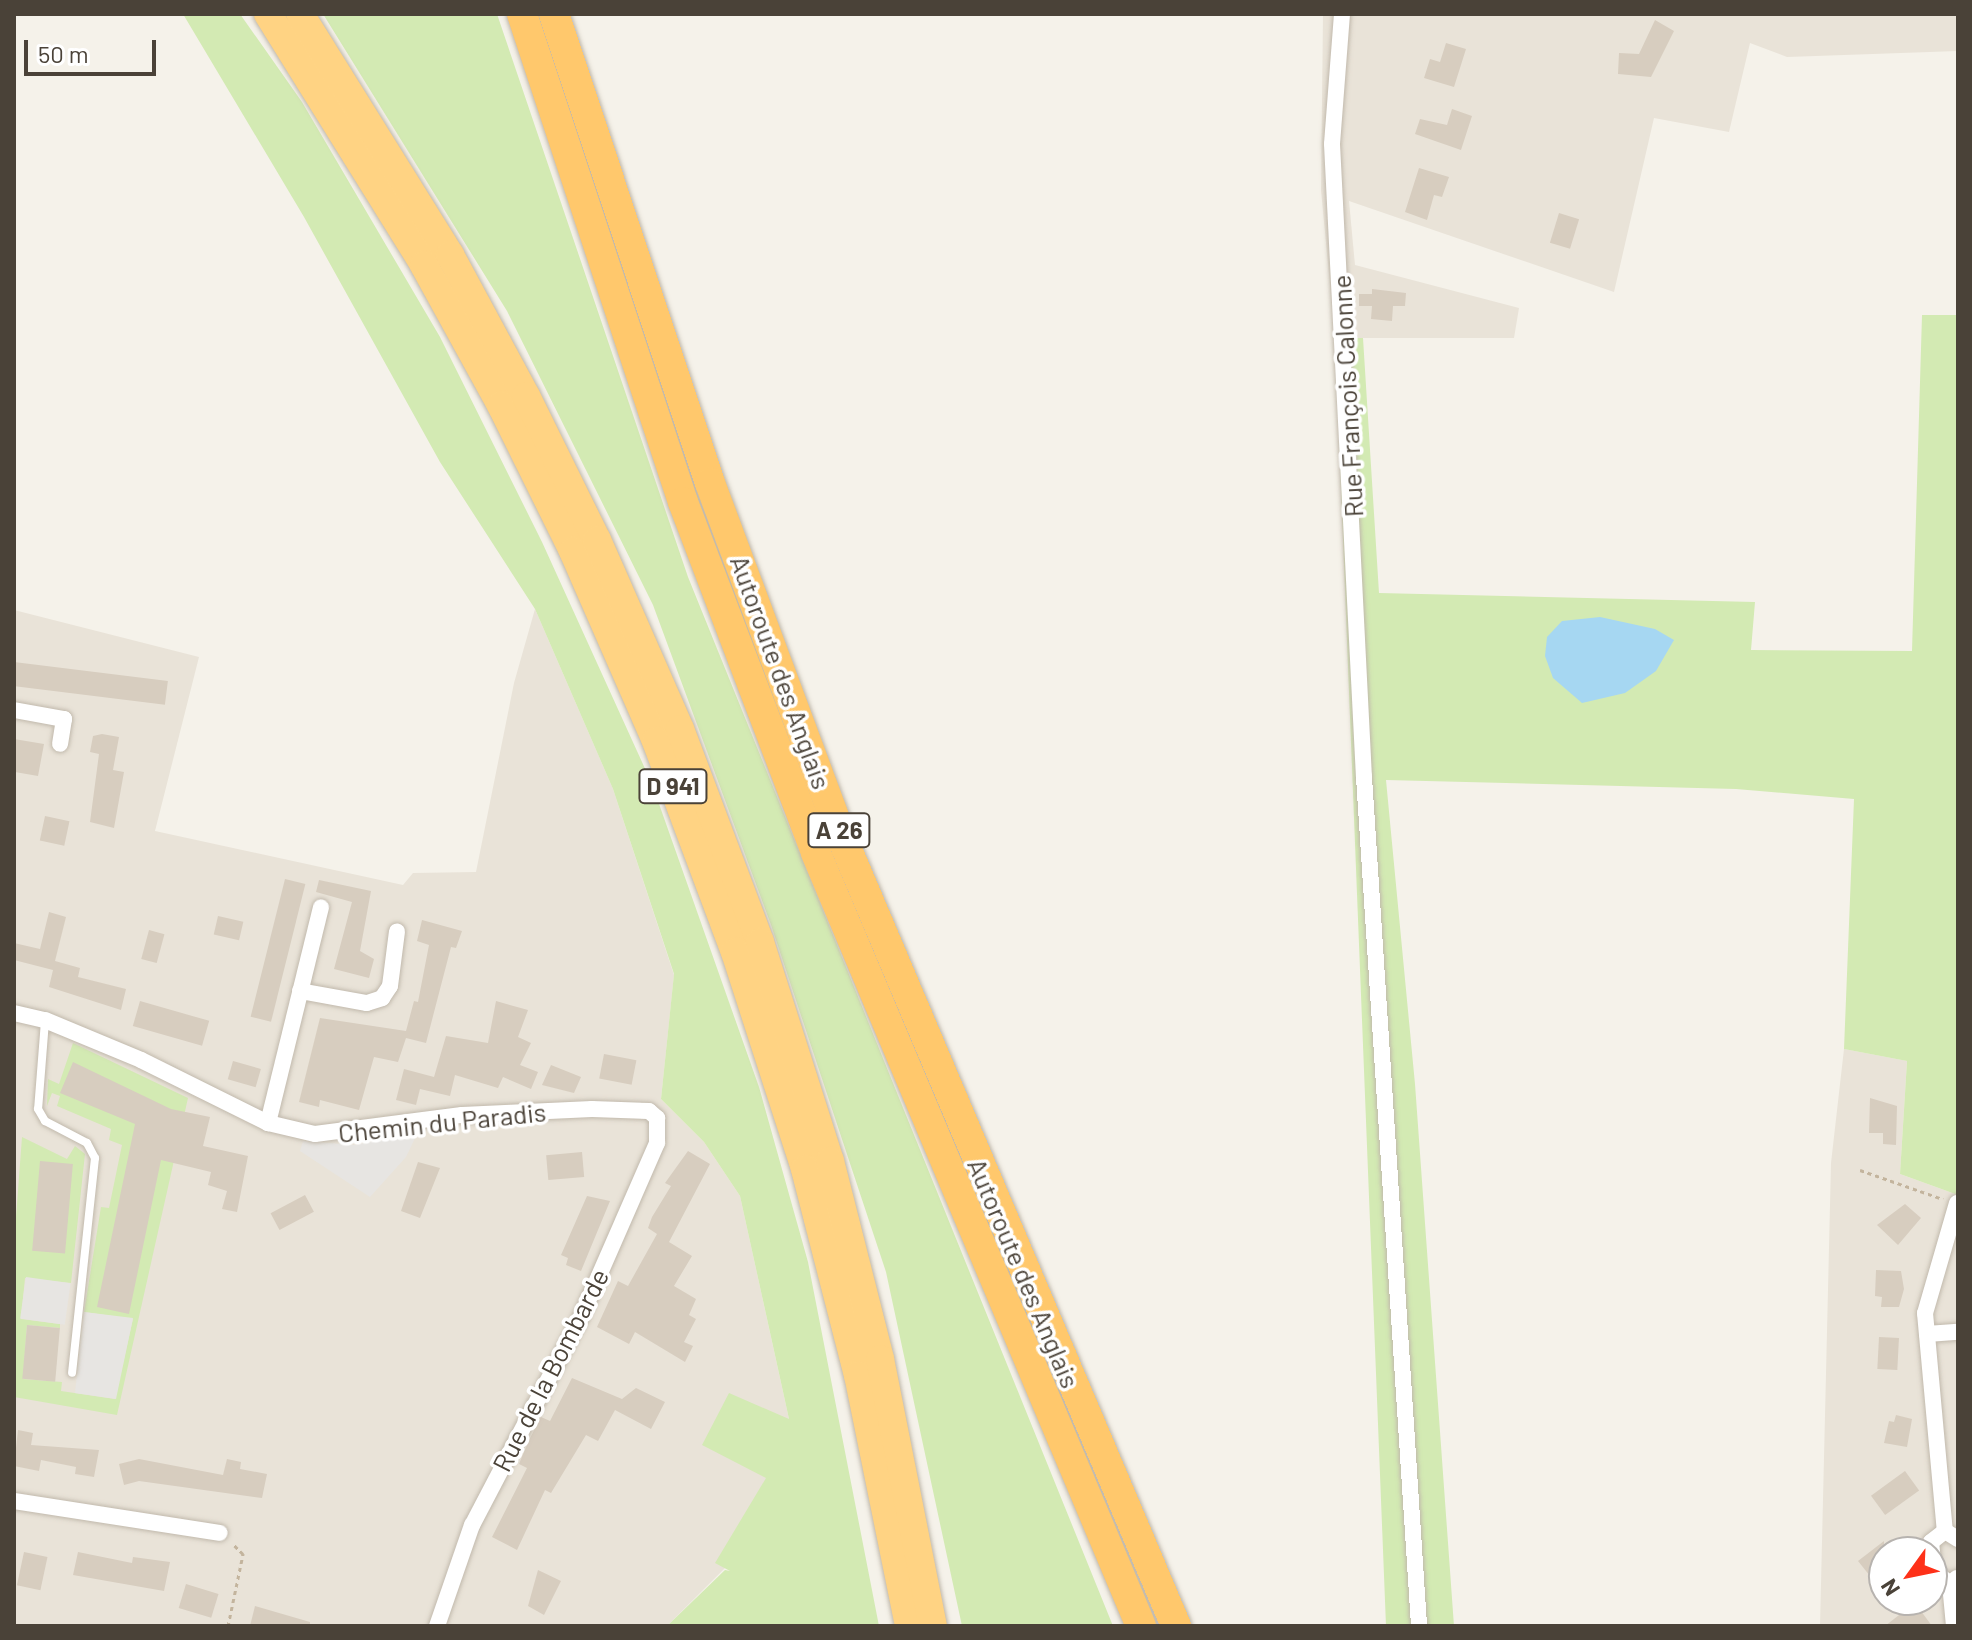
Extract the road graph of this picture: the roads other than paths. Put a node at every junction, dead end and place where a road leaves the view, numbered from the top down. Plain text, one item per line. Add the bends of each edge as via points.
1 (268, 14) edge
2 (300, 14) edge
3 (522, 14) edge
4 (554, 14) edge
5 (1342, 14) edge
6 (14, 710) edge
7 (60, 744) dead end
8 (321, 907) dead end
9 (397, 931) dead end
10 (300, 991) junction
11 (14, 1013) edge
12 (45, 1020) junction
13 (654, 1115) joint
14 (268, 1123) junction
15 (1957, 1203) edge
16 (1958, 1332) edge
17 (1927, 1334) junction
18 (72, 1373) dead end
19 (14, 1501) edge
20 (220, 1533) road end
21 (1951, 1535) edge
22 (1954, 1580) edge
23 (915, 1595) junction
24 (437, 1626) edge
25 (901, 1626) edge
26 (909, 1626) edge
27 (933, 1626) edge
28 (941, 1626) edge
29 (1141, 1626) edge
30 (1176, 1626) edge
31 (1419, 1626) edge
32 (1954, 1626) edge

1 - 23 highway, D 941 via 424,265 501,405 656,741 735,952 805,1169
2 - 23 highway, D 941 via 450,255 526,396 680,729 760,942 830,1161 880,1359
3 - 29 highway, Autoroute des Anglais / A 26 via 683,502 816,853
4 - 30 highway, Autoroute des Anglais / A 26 via 710,483 843,840
5 - 31 street, Rue François Calonne via 1332,144 1364,777
6 - 7 street via 64,719
8 - 10 street
9 - 10 street via 390,986 382,998 367,1003
10 - 14 street
11 - 12 street, Chemin du Paradis
12 - 14 street, Chemin du Paradis
12 - 18 lane via 38,1109 45,1121 87,1143 95,1158
13 - 14 street, Chemin du Paradis via 592,1109 462,1115 315,1134
13 - 24 street, Rue de la Bombarde via 657,1143 582,1315 472,1525
15 - 17 street via 1925,1313
16 - 17 street
17 - 21 street
19 - 20 street
21 - 22 street via 1931,1542 1934,1571
22 - 32 street
23 - 25 highway, D 941
23 - 26 highway, D 941
23 - 27 highway, D 941
23 - 28 highway, D 941

